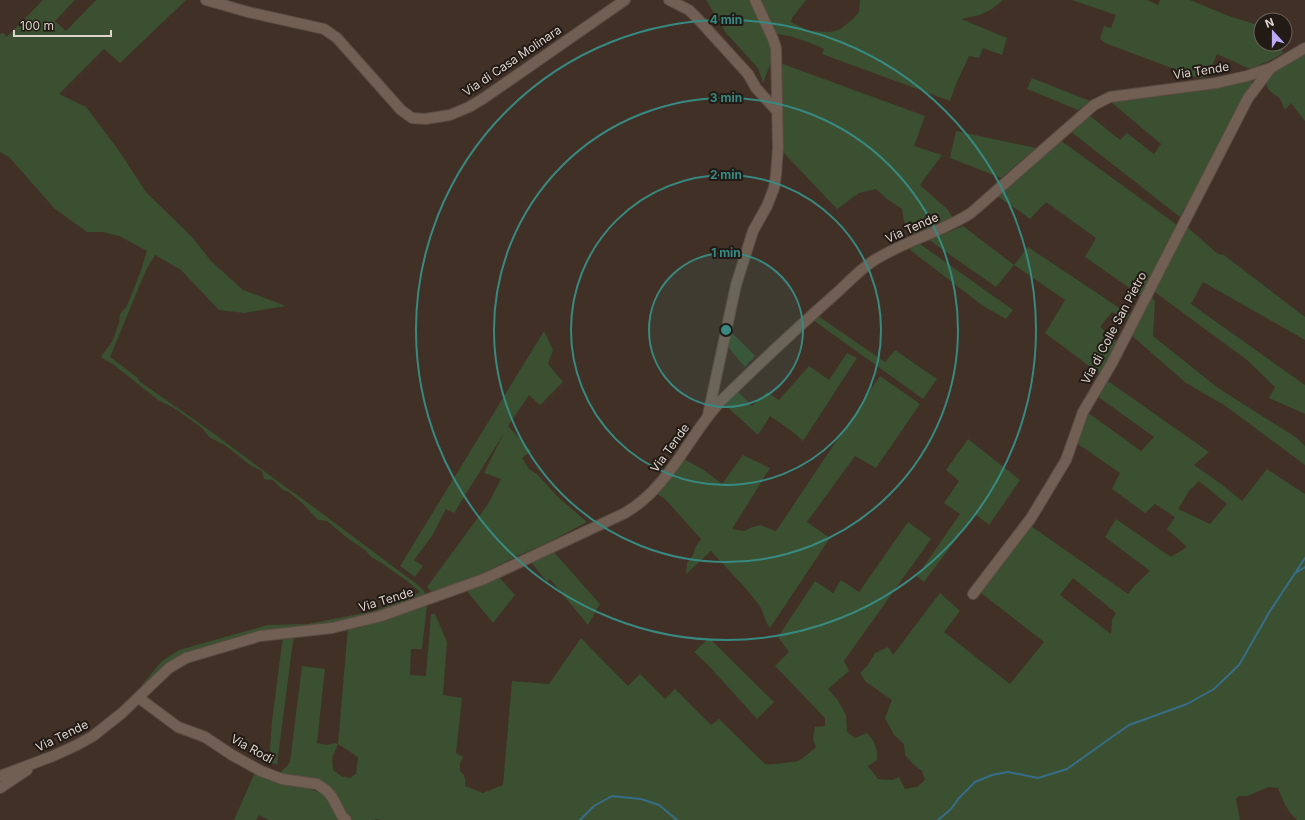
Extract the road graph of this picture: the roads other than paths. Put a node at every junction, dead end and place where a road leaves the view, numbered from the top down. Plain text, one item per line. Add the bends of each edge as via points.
1 (206, 0) edge
2 (625, 0) edge
3 (669, 0) edge
4 (755, 0) edge
5 (1305, 48) edge
6 (1271, 68) junction
7 (777, 111) junction
8 (708, 417) junction
9 (973, 594) dead end
10 (139, 698) junction
11 (36, 763) junction
12 (0, 776) edge
13 (0, 788) edge
14 (346, 820) edge

1 - 2 street, Via di Casa Molinara via 324,29 336,38 401,110 418,119 438,118 484,98
3 - 7 street via 689,10 748,74
4 - 7 street via 775,43
5 - 6 street, Via Tende
6 - 8 street, Via Tende via 1231,80 1110,97 1094,105 971,213 950,226 893,250 872,262 731,390
6 - 9 street, Via di Colle San Pietro via 1248,98 1112,363 1083,412 1063,466 1031,518
7 - 8 street via 778,148 774,188 752,231 736,285
8 - 10 street, Via Tende via 656,488 626,513 484,579 381,616 332,628 260,636 193,655 169,668
10 - 11 street, Via Tende via 93,736
10 - 14 street, Via Rodi via 178,727 205,737 261,771 282,778 317,784 332,797
11 - 12 street, Via Tende
11 - 13 street

